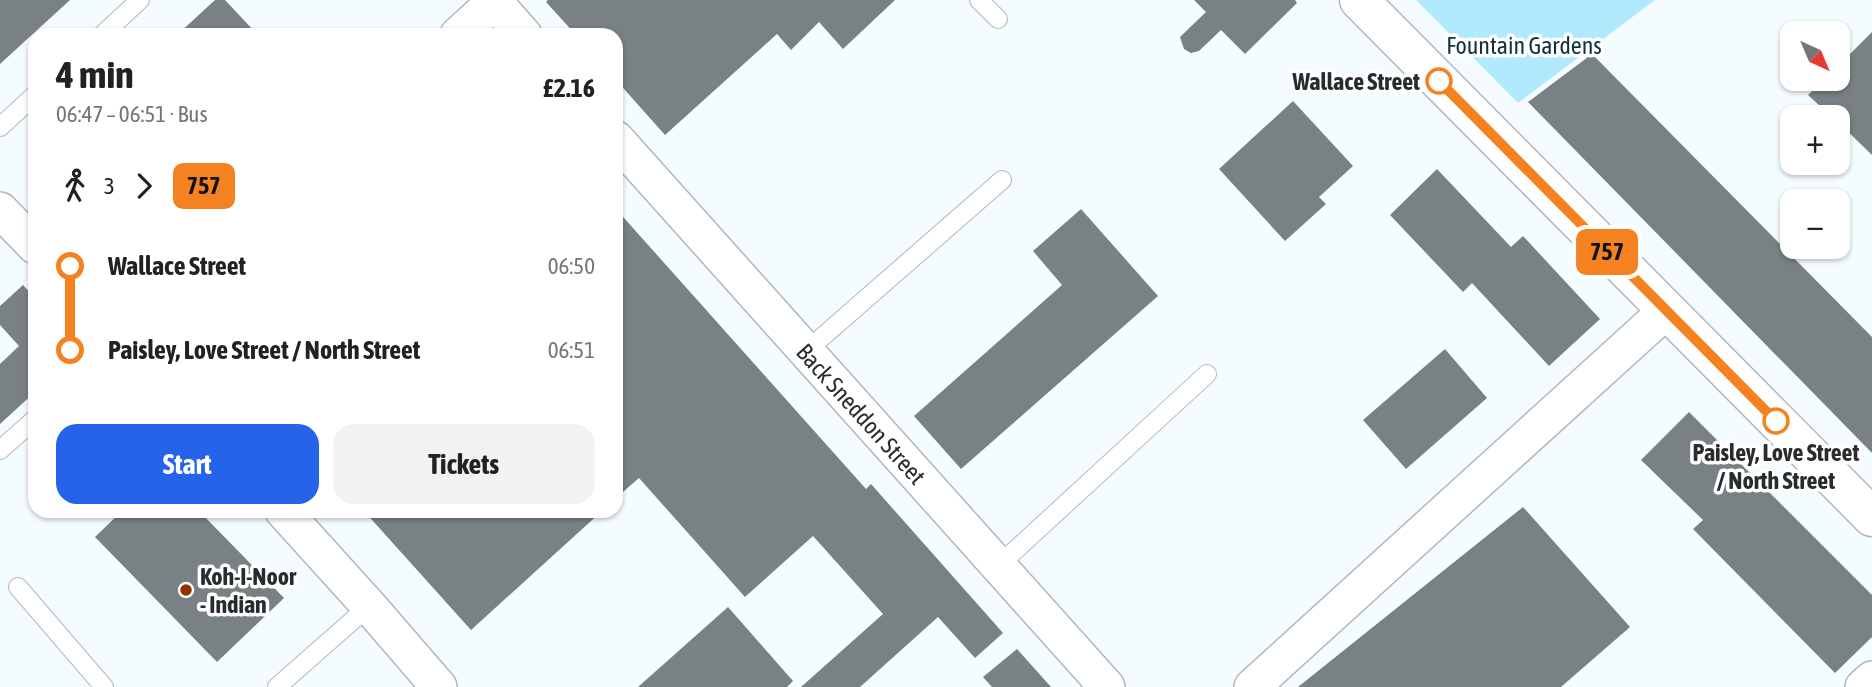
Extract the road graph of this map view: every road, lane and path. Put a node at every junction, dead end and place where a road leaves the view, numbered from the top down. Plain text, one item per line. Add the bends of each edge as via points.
1 (140, 0) edge
2 (979, 0) edge
3 (1359, 0) edge
4 (494, 1) edge
5 (998, 19) dead end
6 (110, 28) edge
7 (465, 28) edge
8 (518, 28) edge
9 (28, 101) edge
10 (0, 127) edge
11 (623, 147) edge
12 (1002, 180) dead end
13 (0, 210) edge
14 (28, 239) edge
15 (1666, 311) junction
16 (805, 352) junction
17 (1207, 374) dead end
18 (28, 425) edge
19 (0, 450) edge
20 (1872, 517) edge
21 (289, 518) edge
22 (998, 566) junction
23 (18, 587) dead end
24 (369, 606) junction
25 (1872, 680) edge
26 (104, 687) edge
27 (277, 687) edge
28 (439, 687) edge
29 (1107, 687) edge
30 (1252, 687) edge
31 (1863, 687) edge

1 - 6 lane
2 - 5 lane
3 - 15 street
4 - 7 street
4 - 8 street
9 - 10 lane
11 - 16 street, Back Sneddon Street
12 - 16 lane
13 - 14 street
15 - 20 street
15 - 30 street
16 - 22 street, Back Sneddon Street
17 - 22 lane
18 - 19 lane
21 - 24 street
22 - 29 street, Back Sneddon Street
23 - 26 lane
24 - 27 lane
24 - 28 street
25 - 31 street

